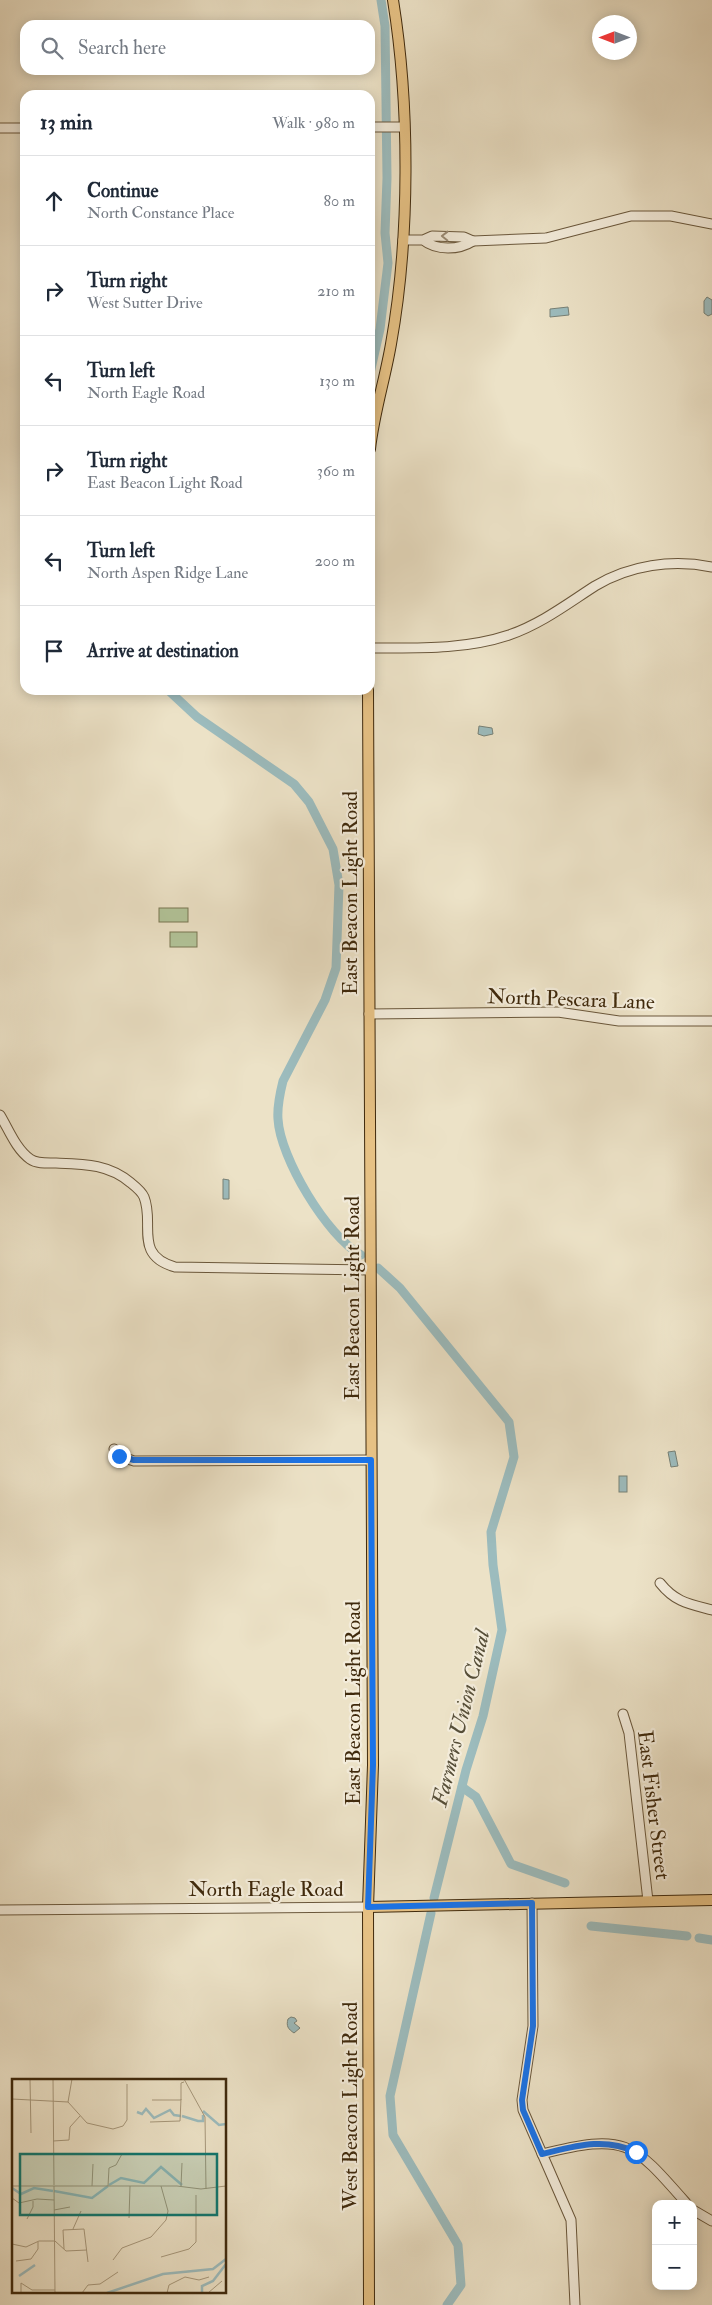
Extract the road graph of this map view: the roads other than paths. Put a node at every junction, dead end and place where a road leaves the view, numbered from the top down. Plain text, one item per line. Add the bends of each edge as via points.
1 (393, 0) edge
2 (403, 127) junction
3 (0, 128) edge
4 (20, 128) edge
5 (375, 128) edge
6 (712, 224) edge
7 (403, 240) junction
8 (375, 404) edge
9 (712, 567) edge
10 (375, 648) edge
11 (368, 695) edge
12 (369, 1014) junction
13 (712, 1021) edge
14 (0, 1115) edge
15 (370, 1270) junction
16 (114, 1449) dead end
17 (371, 1460) junction
18 (660, 1583) dead end
19 (712, 1610) edge
20 (623, 1714) dead end
21 (712, 1900) edge
22 (648, 1901) junction
23 (532, 1903) junction
24 (368, 1907) junction
25 (0, 1910) edge
26 (542, 2154) junction
27 (684, 2200) edge
28 (697, 2212) edge
29 (712, 2221) edge
30 (369, 2305) edge
31 (575, 2305) edge

1 - 2 main road
2 - 5 street
2 - 7 main road
3 - 4 street
6 - 7 street via 670,216 631,216 546,238 474,241 454,248 432,247 423,240
7 - 8 main road via 391,344
9 - 10 street via 662,563 618,574 529,627 488,641 438,647
11 - 12 main road, East Beacon Light Road
12 - 13 street, North Pescara Lane via 558,1012 619,1021
12 - 15 main road, East Beacon Light Road
14 - 15 street via 31,1160 90,1164 130,1181 144,1196 148,1240 157,1258 165,1264 175,1267
15 - 17 main road, East Beacon Light Road
16 - 17 street via 119,1456 134,1460
17 - 24 main road, East Beacon Light Road via 373,1765
18 - 19 street via 669,1595 680,1601
20 - 22 street, East Fisher Street via 630,1733
21 - 22 main road, North Eagle Road
22 - 23 main road, North Eagle Road
23 - 24 main road, North Eagle Road
23 - 26 street via 533,2026 522,2100 523,2110
24 - 25 street, North Eagle Road
24 - 30 main road, West Beacon Light Road
26 - 27 street via 590,2143 618,2145 652,2163
26 - 31 street via 571,2220
28 - 29 street

